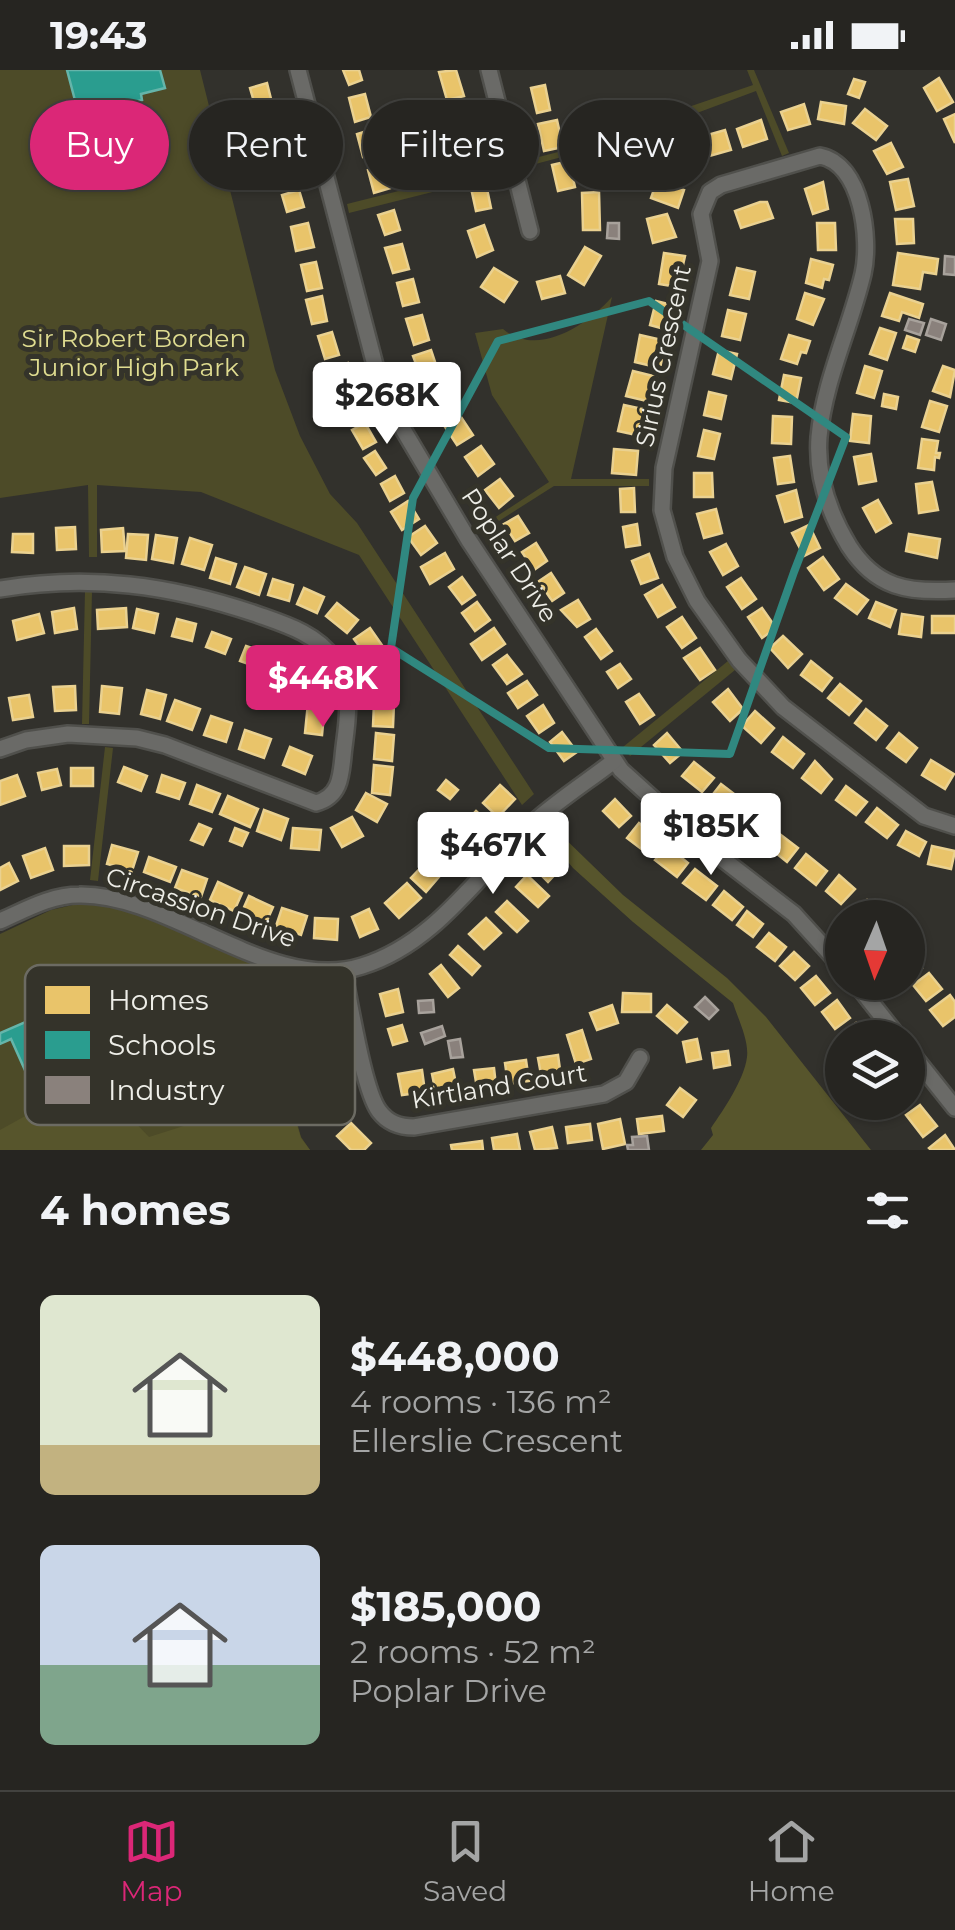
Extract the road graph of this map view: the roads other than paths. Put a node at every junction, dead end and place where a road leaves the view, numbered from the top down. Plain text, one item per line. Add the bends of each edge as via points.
1 (298, 70) edge
2 (489, 70) edge
3 (530, 230) dead end
4 (0, 589) edge
5 (955, 590) edge
6 (0, 749) edge
7 (614, 761) junction
8 (955, 826) edge
9 (0, 921) edge
10 (825, 948) edge
11 (298, 965) edge
12 (355, 966) edge
13 (869, 1000) edge
14 (884, 1020) edge
15 (355, 1026) edge
16 (640, 1058) dead end
17 (925, 1070) edge
18 (955, 1108) edge

1 - 7 street, Poplar Drive via 388,398 468,540
2 - 3 street
4 - 6 street via 116,581 228,605 320,643 344,676 348,704 338,787 316,803 138,738 68,734
5 - 8 street, Sirius Crescent via 912,592 869,570 838,528 823,490 819,437 864,270 864,229 845,167 820,156 721,185 700,214 710,262 664,468 662,510 675,557 739,660 783,707 924,816
7 - 10 street, Poplar Drive via 702,843 794,914
7 - 12 street, Circassion Drive via 537,819 420,936
9 - 11 street, Circassion Drive via 60,897 104,896
13 - 14 street
15 - 16 street, Kirtland Court via 372,1099 400,1126 604,1094 626,1082
17 - 18 street

